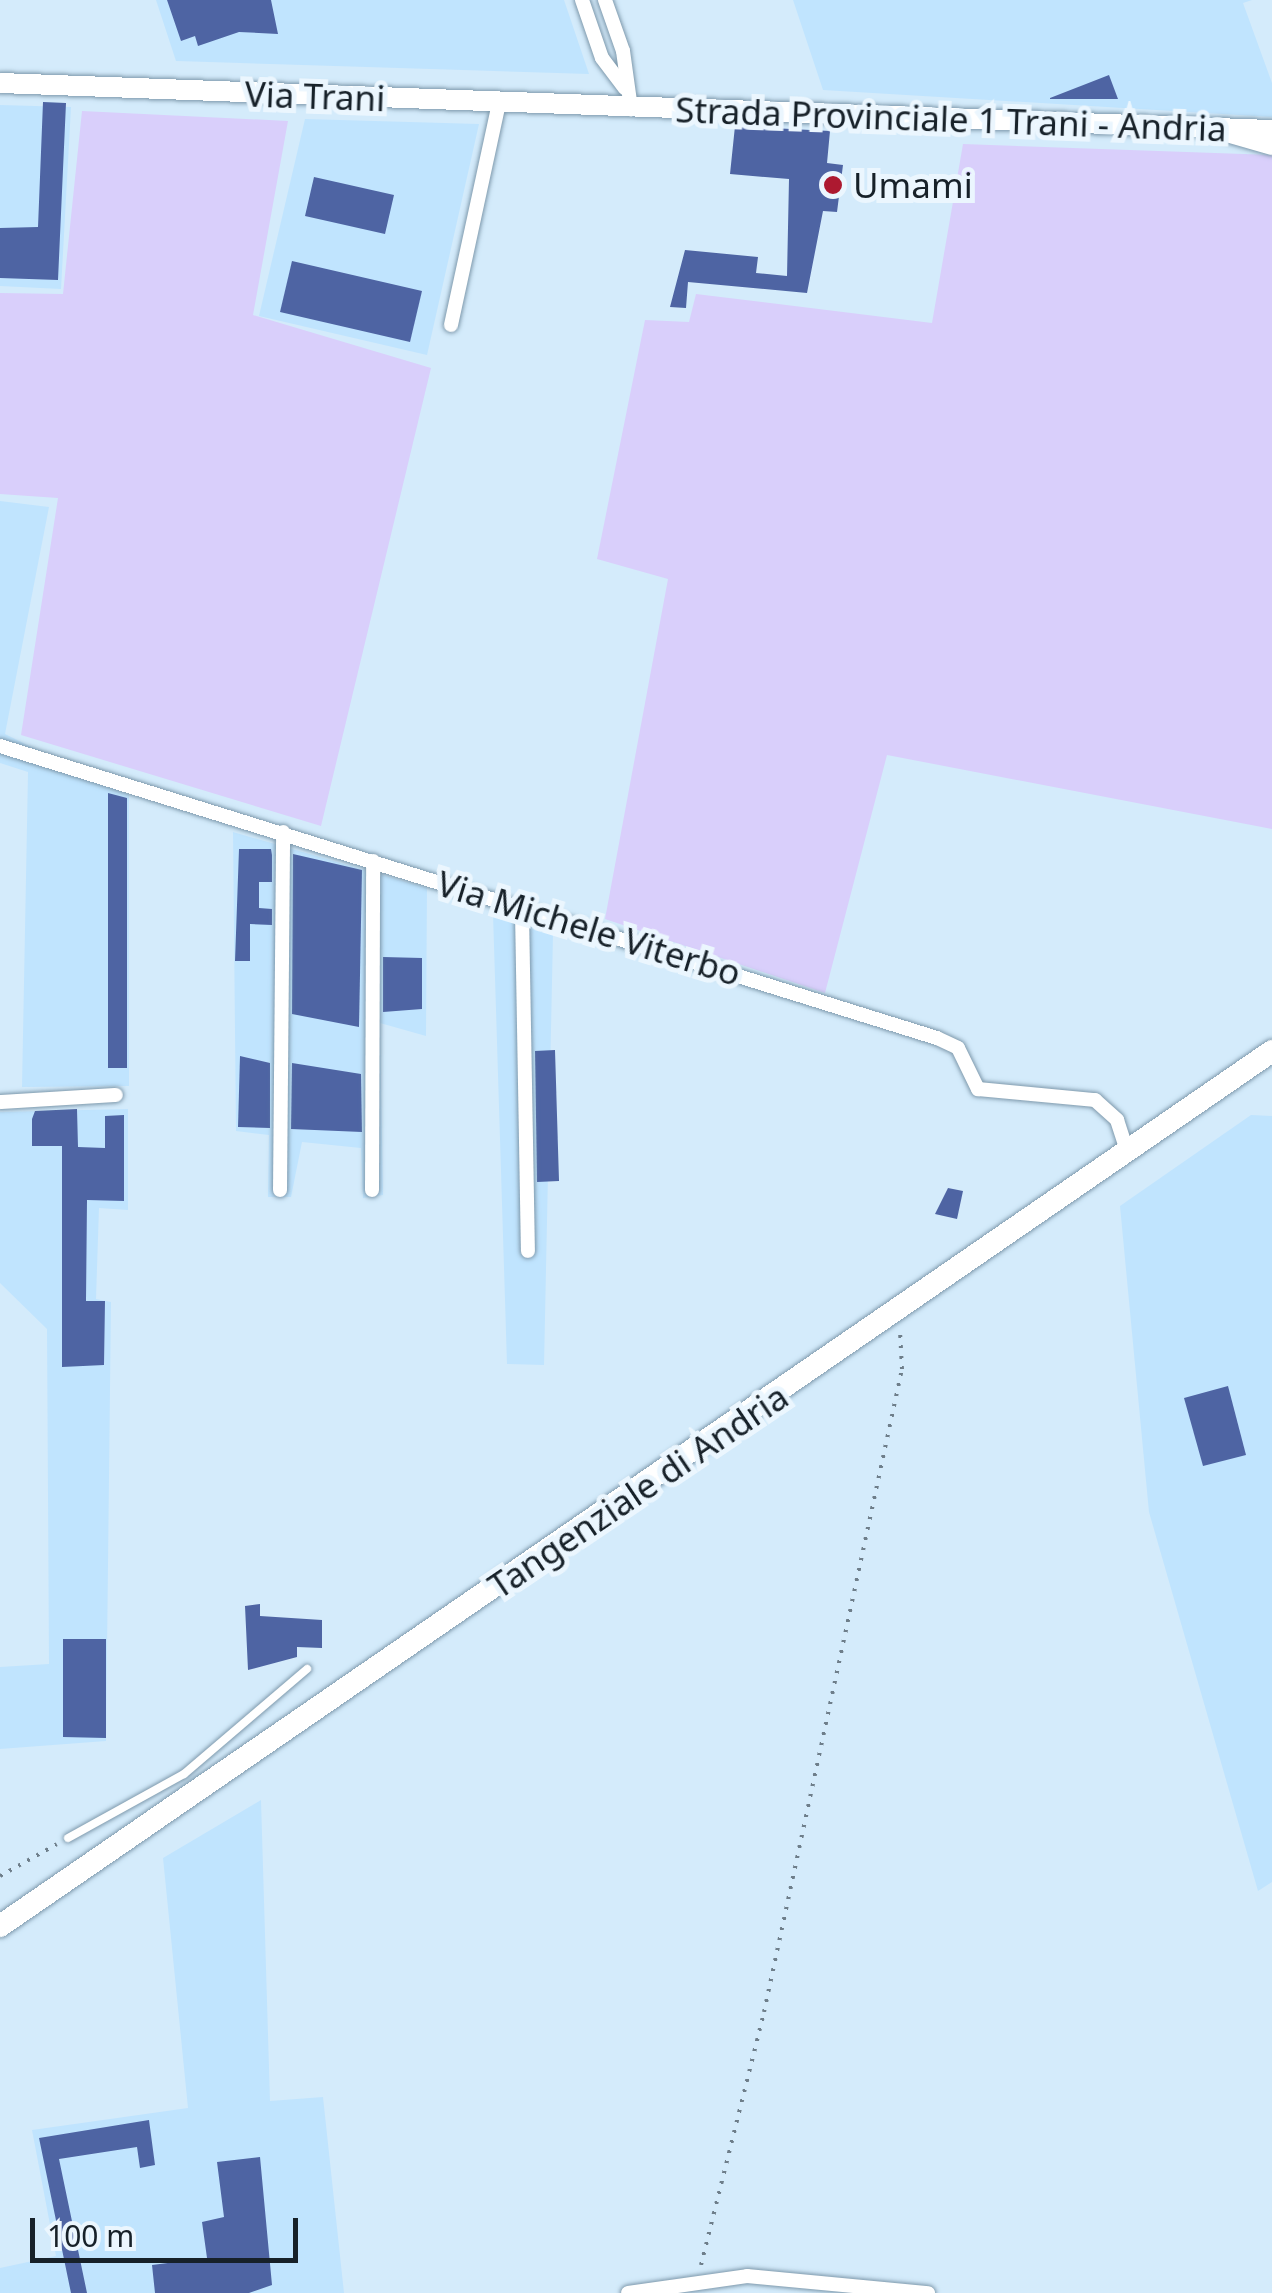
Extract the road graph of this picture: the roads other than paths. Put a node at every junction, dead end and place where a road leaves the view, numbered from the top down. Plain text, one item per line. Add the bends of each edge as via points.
1 (582, 0) edge
2 (605, 0) edge
3 (0, 83) edge
4 (628, 99) junction
5 (499, 103) junction
6 (1220, 128) junction
7 (1272, 130) edge
8 (1272, 144) edge
9 (450, 325) dead end
10 (0, 746) edge
11 (283, 832) junction
12 (373, 861) junction
13 (522, 912) junction
14 (1272, 1051) edge
15 (116, 1096) dead end
16 (0, 1102) edge
17 (1128, 1153) junction
18 (280, 1190) dead end
19 (372, 1190) dead end
20 (528, 1251) dead end
21 (308, 1669) dead end
22 (184, 1774) junction
23 (206, 1786) junction
24 (68, 1838) road end
25 (0, 1926) edge
26 (628, 2293) edge
27 (928, 2293) edge

1 - 4 street via 602,58
2 - 4 street via 623,51
3 - 5 main road, Via Trani
4 - 5 main road, Via Trani
4 - 6 main road, Strada Provinciale 1 Trani - Andria
5 - 9 street
6 - 7 main road, Strada Provinciale 1 Trani - Andria
6 - 8 main road
10 - 11 street, Via Michele Viterbo
11 - 12 street, Via Michele Viterbo
11 - 18 street
12 - 13 street, Via Michele Viterbo
12 - 19 street
13 - 17 street, Via Michele Viterbo via 673,952 937,1038 958,1048 978,1088 1095,1100 1116,1120
13 - 20 street
14 - 17 main road, Tangenziale di Andria
15 - 16 street
17 - 23 main road, Tangenziale di Andria
21 - 22 lane
22 - 23 lane
22 - 24 lane
23 - 25 main road, Tangenziale di Andria
26 - 27 street via 747,2276

